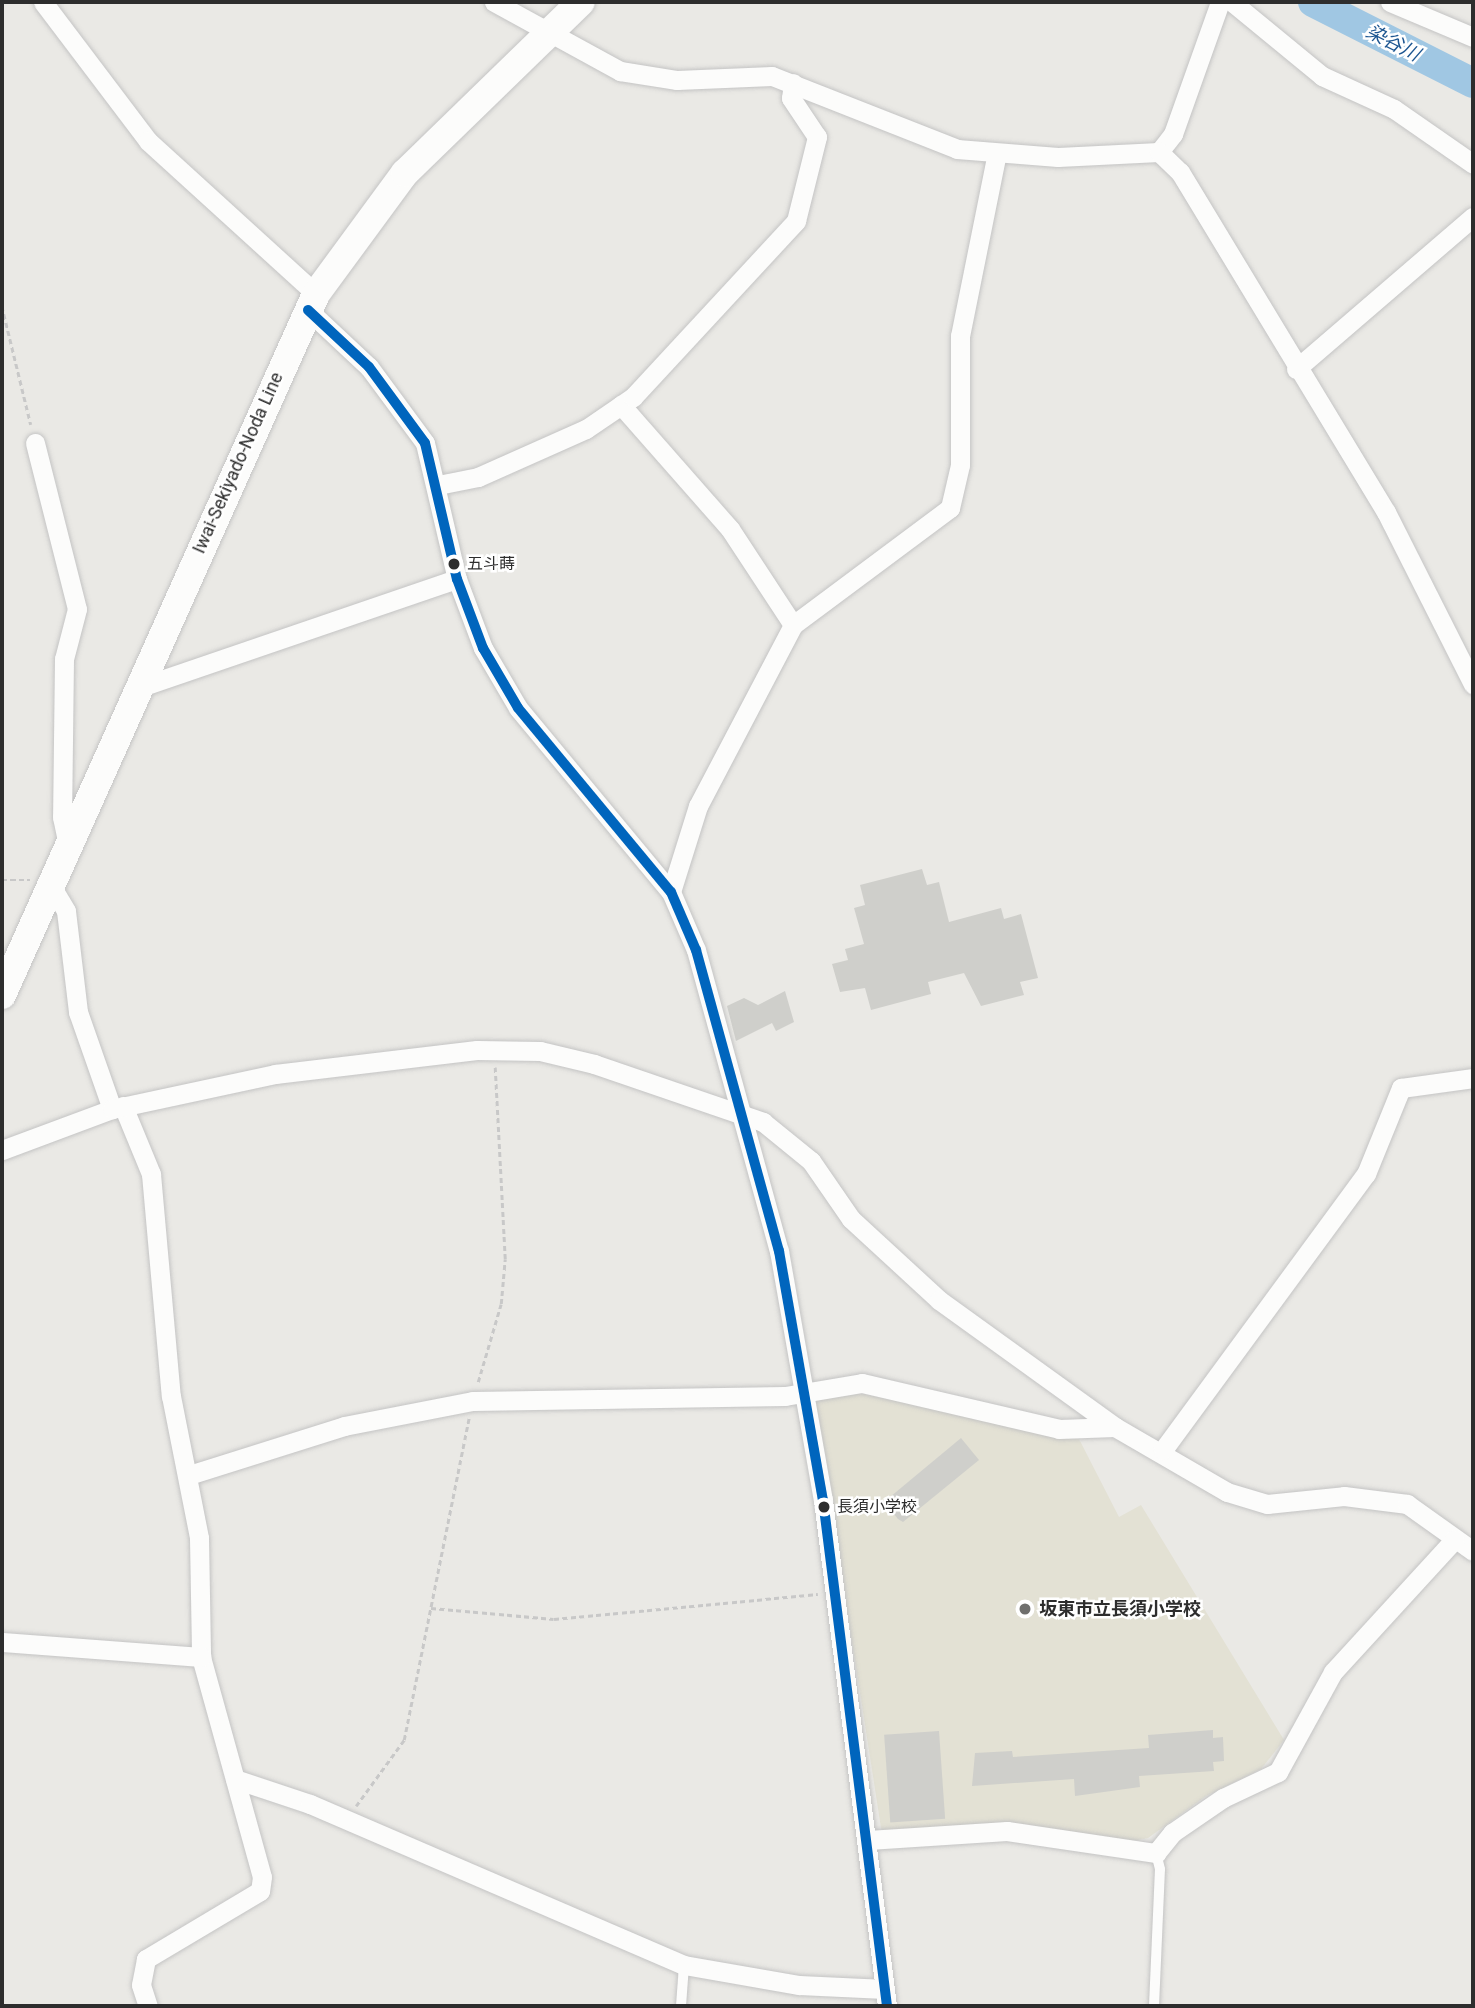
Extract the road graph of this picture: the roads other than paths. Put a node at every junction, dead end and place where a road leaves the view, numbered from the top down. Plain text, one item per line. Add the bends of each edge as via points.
1 (43, 2) edge
2 (494, 2) edge
3 (581, 2) edge
4 (1220, 2) edge
5 (1232, 2) edge
6 (1390, 2) edge
7 (551, 30) junction
8 (1473, 37) edge
9 (793, 83) junction
10 (1159, 152) junction
11 (996, 157) junction
12 (1473, 164) edge
13 (1473, 217) edge
14 (312, 302) junction
15 (1296, 369) junction
16 (621, 405) junction
17 (35, 443) road end
18 (438, 485) junction
19 (457, 579) junction
20 (793, 625) junction
21 (1473, 684) edge
22 (138, 688) junction
23 (68, 846) junction
24 (50, 884) junction
25 (671, 892) junction
26 (2, 995) edge
27 (1473, 1078) edge
28 (118, 1107) junction
29 (740, 1114) junction
30 (2, 1150) edge
31 (805, 1392) junction
32 (1115, 1427) junction
33 (1163, 1450) junction
34 (189, 1475) junction
35 (1455, 1539) junction
36 (1473, 1551) edge
37 (2, 1642) edge
38 (201, 1657) junction
39 (235, 1779) junction
40 (868, 1840) junction
41 (1156, 1853) junction
42 (684, 1965) junction
43 (886, 1998) edge
44 (148, 2006) edge
45 (681, 2006) edge
46 (1154, 2006) edge

1 - 14 street via 148,141
2 - 7 street
3 - 7 main road, Iwai-Sekiyado-Noda Line
4 - 10 street via 1173,134
5 - 12 street via 1322,76 1394,109
6 - 8 street
7 - 9 street via 620,71 653,78 772,76
7 - 14 main road, Iwai-Sekiyado-Noda Line via 398,181
9 - 11 street via 925,139
9 - 16 street via 791,98 817,137 796,221
10 - 11 street
10 - 15 street via 1180,172
11 - 20 street via 960,336 960,465 950,508
13 - 15 street
14 - 18 street via 400,403 425,443
14 - 22 main road, Iwai-Sekiyado-Noda Line
15 - 21 street via 1386,512
16 - 18 street via 575,435 478,477
16 - 20 street via 730,528
17 - 23 street via 77,609 64,672 62,817
18 - 19 street
19 - 22 street
19 - 25 street via 483,648 518,708
20 - 25 street via 698,806
22 - 23 main road, Iwai-Sekiyado-Noda Line
23 - 24 main road, Iwai-Sekiyado-Noda Line
24 - 26 main road, Iwai-Sekiyado-Noda Line
24 - 28 street via 66,911 78,1012
25 - 29 street via 707,985
27 - 33 street via 1401,1088 1366,1174
28 - 29 street via 275,1074 494,1050 540,1051 594,1064
28 - 30 street
28 - 34 street via 151,1174 171,1396
29 - 31 street via 779,1251
29 - 32 street via 763,1122 811,1161 851,1219 939,1300
31 - 32 street via 862,1383 1059,1429
31 - 34 street via 473,1401 356,1423
31 - 40 street
32 - 33 street
33 - 35 street via 1227,1492 1267,1504 1344,1496 1407,1504
34 - 38 street via 199,1538
35 - 36 street
35 - 41 street via 1333,1672 1278,1772 1223,1798 1172,1833
37 - 38 street
38 - 39 street
39 - 42 street via 345,1819
39 - 44 street via 262,1877 260,1891 146,1959 141,1985
40 - 41 street via 1007,1831
40 - 43 street
41 - 46 lane via 1160,1869
42 - 43 street
42 - 45 lane

